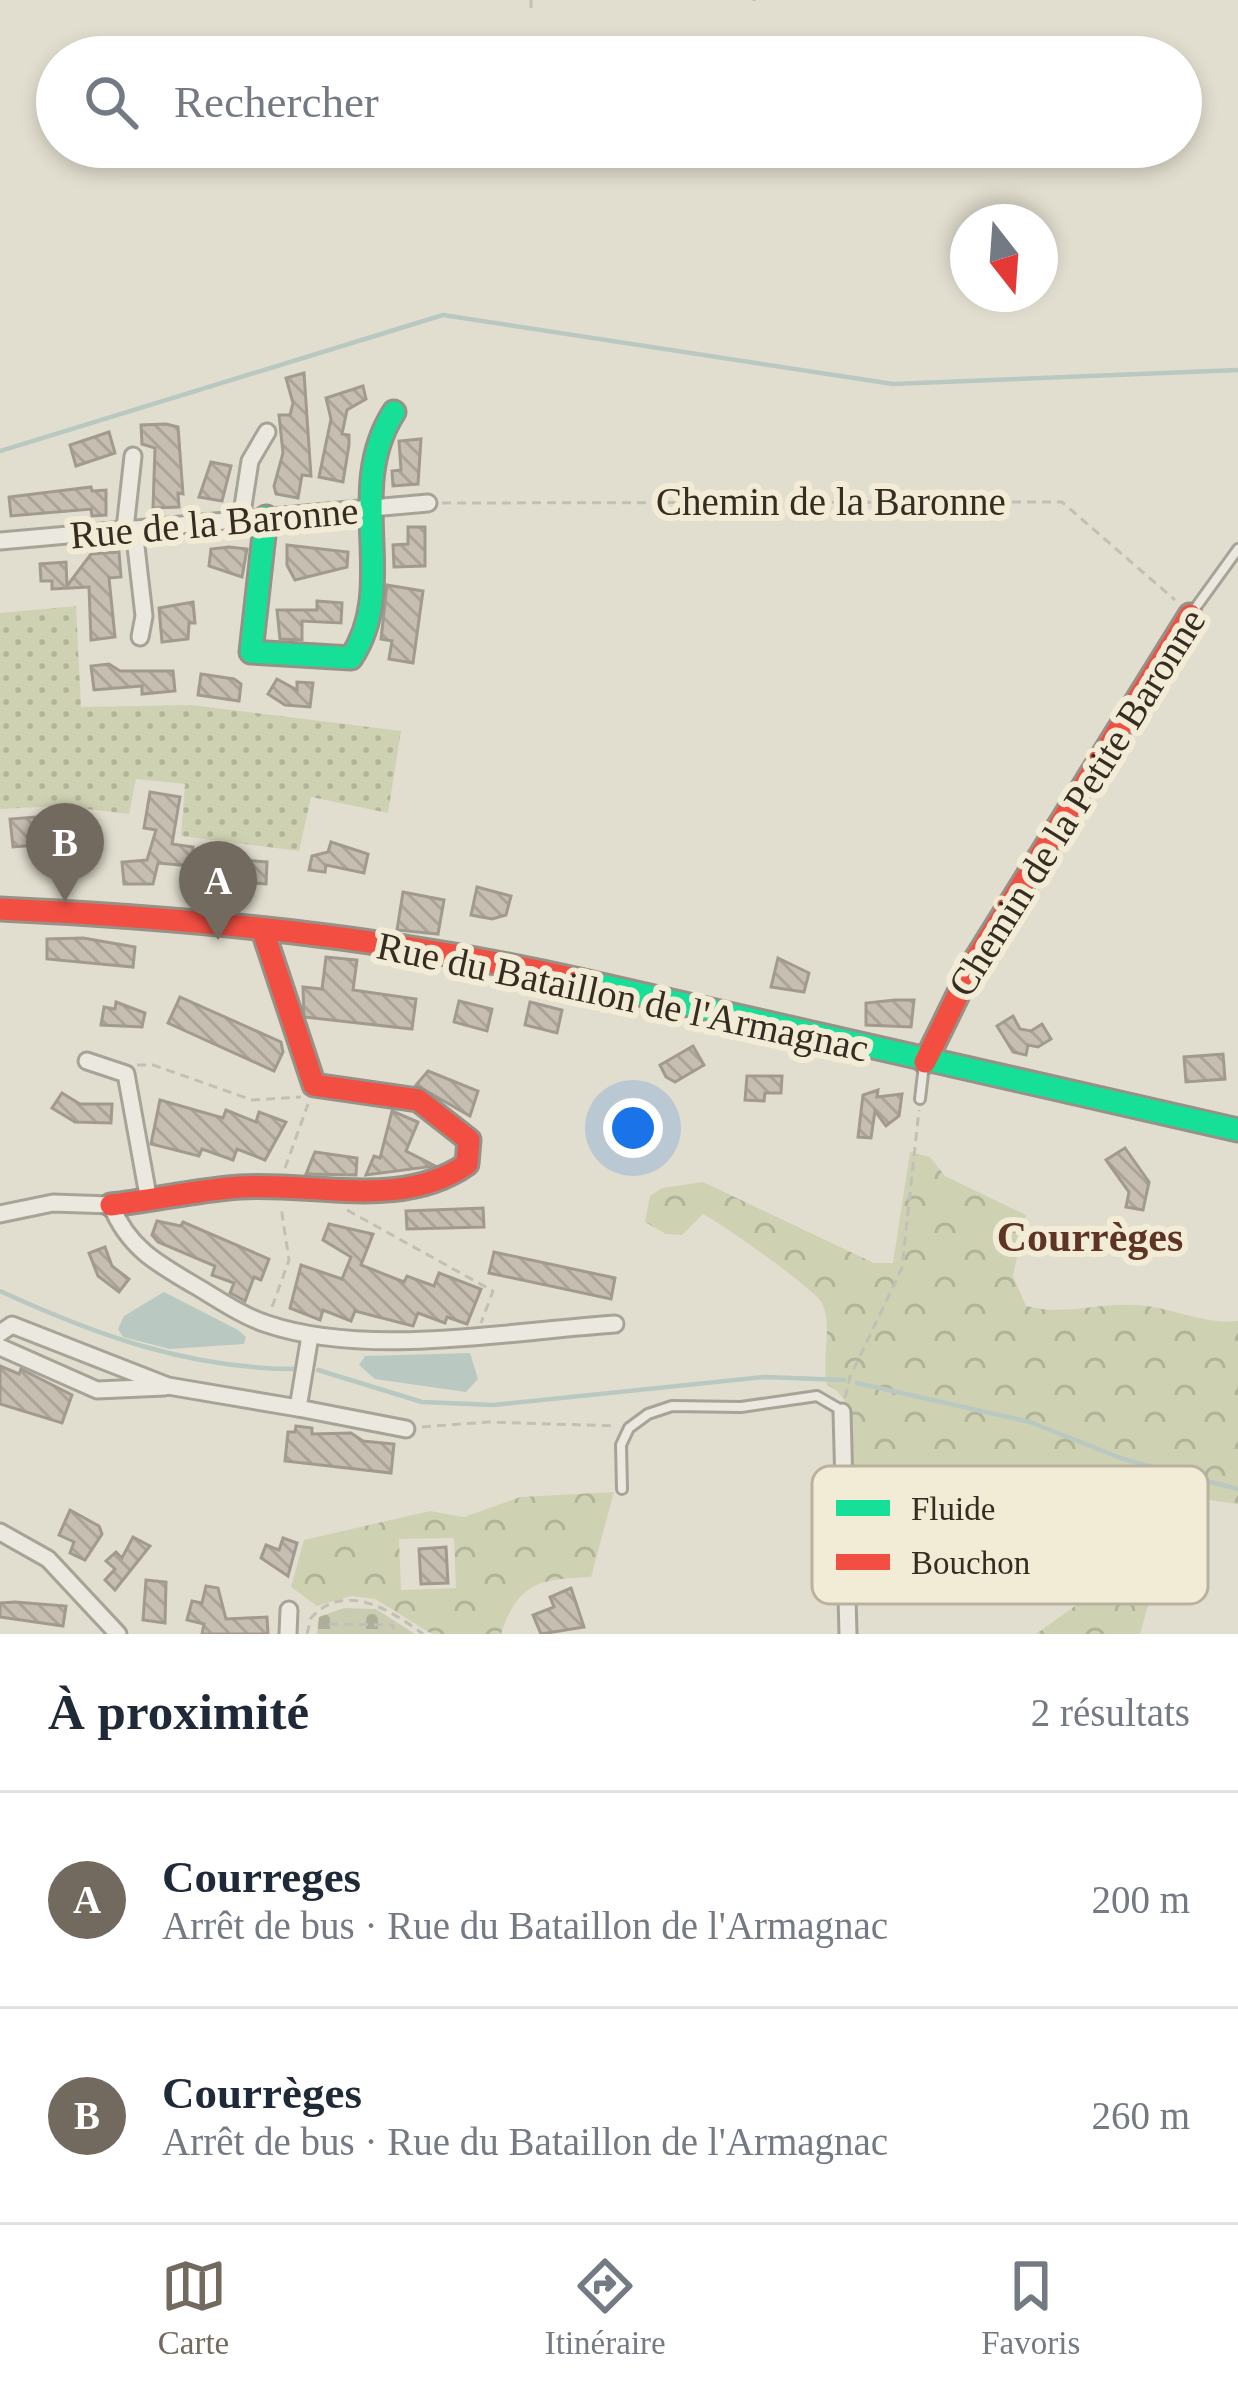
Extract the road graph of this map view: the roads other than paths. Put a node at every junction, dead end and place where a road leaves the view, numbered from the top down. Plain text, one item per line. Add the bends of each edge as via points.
1 (394, 412) dead end
2 (267, 432) dead end
3 (133, 456) dead end
4 (428, 503) road end
5 (368, 508) junction
6 (266, 517) junction
7 (242, 519) junction
8 (129, 529) junction
9 (0, 541) edge
10 (1238, 549) edge
11 (1190, 615) joint
12 (140, 637) dead end
13 (0, 909) edge
14 (263, 931) junction
15 (87, 1061) dead end
16 (925, 1062) junction
17 (920, 1099) road end
18 (1238, 1130) edge
19 (149, 1201) junction
20 (111, 1205) junction
21 (0, 1214) edge
22 (616, 1324) dead end
23 (0, 1333) edge
24 (310, 1336) junction
25 (0, 1347) edge
26 (168, 1386) junction
27 (298, 1408) junction
28 (842, 1412) joint
29 (406, 1429) road end
30 (843, 1466) edge
31 (622, 1489) dead end
32 (0, 1532) edge
33 (847, 1604) edge
34 (289, 1610) dead end
35 (103, 1628) edge
36 (118, 1634) edge
37 (288, 1634) edge
38 (848, 1634) edge

1 - 5 street via 374,447
2 - 7 street via 250,461
3 - 8 street
4 - 5 street, Rue de la Baronne
5 - 6 street, Rue de la Baronne
5 - 6 street via 372,587 360,649 351,658 251,652
6 - 7 street, Rue de la Baronne
7 - 8 street, Rue de la Baronne
8 - 9 street, Rue de la Baronne
8 - 12 street via 144,616
10 - 11 lane, Chemin de la Petite Baronne
11 - 16 street, Chemin de la Petite Baronne via 974,962
13 - 14 street, Rue du Bataillon de l'Armagnac
14 - 16 street, Rue du Bataillon de l'Armagnac via 452,951
14 - 19 street via 314,1085 418,1100 469,1140 471,1152 459,1173 338,1194 279,1187
15 - 19 street via 126,1074
16 - 17 lane
16 - 18 street, Rue du Bataillon de l'Armagnac
19 - 20 street
20 - 21 street via 53,1203
20 - 24 street via 123,1236 143,1253 266,1324
22 - 24 street
23 - 26 street via 12,1325
24 - 27 street
25 - 26 street via 97,1390
26 - 27 street
27 - 29 street
28 - 30 street
28 - 31 lane via 817,1396 672,1406 629,1428
32 - 35 street via 48,1559
33 - 38 street
34 - 37 street
35 - 36 street

